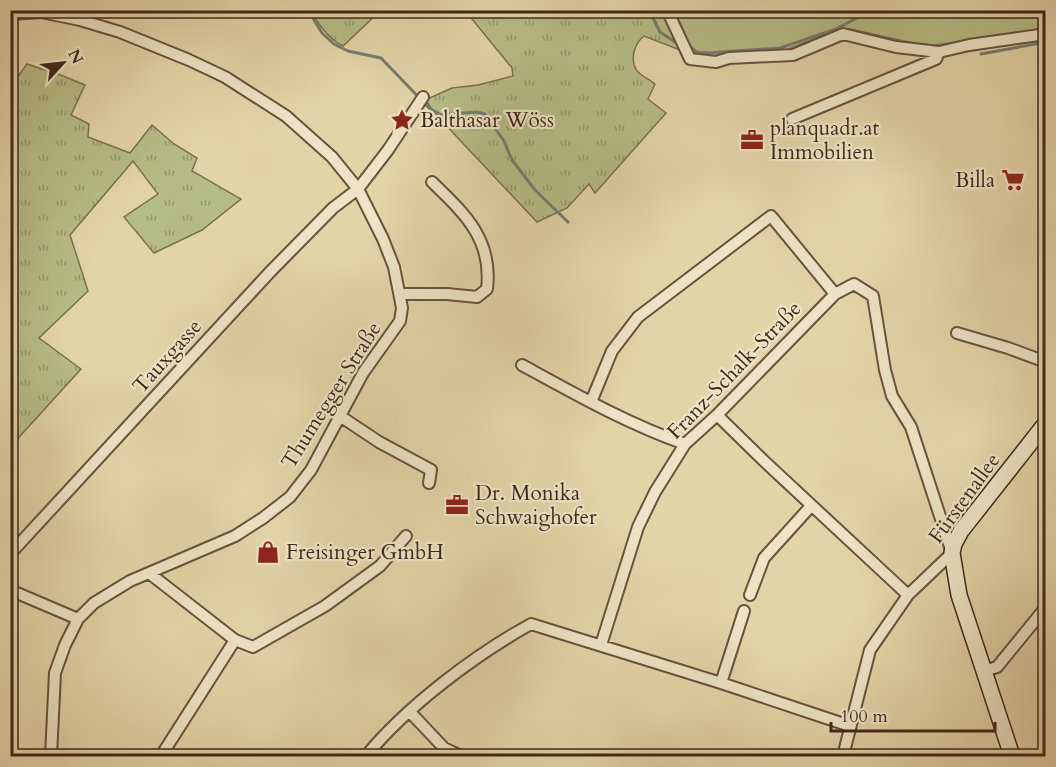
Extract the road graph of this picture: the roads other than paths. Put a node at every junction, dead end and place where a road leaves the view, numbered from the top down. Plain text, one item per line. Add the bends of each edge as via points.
1 (667, 10) edge
2 (10, 14) edge
3 (1046, 34) edge
4 (939, 52) junction
5 (421, 98) dead end
6 (792, 120) dead end
7 (432, 182) dead end
8 (357, 189) junction
9 (400, 294) junction
10 (835, 294) junction
11 (957, 333) dead end
12 (1046, 362) edge
13 (522, 365) dead end
14 (591, 402) junction
15 (717, 415) junction
16 (340, 416) junction
17 (1046, 423) edge
18 (684, 444) junction
19 (429, 483) dead end
20 (812, 506) junction
21 (406, 536) dead end
22 (10, 554) edge
23 (952, 554) junction
24 (149, 573) junction
25 (10, 590) edge
26 (750, 595) dead end
27 (908, 595) junction
28 (1046, 607) edge
29 (744, 611) dead end
30 (78, 619) junction
31 (235, 640) junction
32 (601, 645) junction
33 (984, 671) junction
34 (721, 682) junction
35 (410, 712) junction
36 (850, 726) junction
37 (51, 756) edge
38 (160, 756) edge
39 (366, 756) edge
40 (461, 756) edge
41 (843, 756) edge
42 (1012, 756) edge

1 - 4 street via 687,52 716,62 793,55 843,34 896,47
2 - 8 street, Thumegger Straße via 41,12 90,23 225,77 314,139
3 - 4 street
4 - 6 street via 936,59
5 - 8 street, Tauxgasse
7 - 9 street via 458,207 482,241 488,263 487,289 477,297
8 - 9 street, Thumegger Straße via 383,239
8 - 22 street, Tauxgasse via 277,265
9 - 16 street, Thumegger Straße via 400,321 363,373
10 - 14 street via 771,216 638,317 612,351
10 - 15 street, Franz-Schalk-Straße
10 - 23 street via 854,284 873,296 892,396 910,427
11 - 12 street
13 - 14 street
14 - 18 street
15 - 18 street, Franz-Schalk-Straße
15 - 20 street
16 - 19 street via 431,470
16 - 24 street, Thumegger Straße via 311,470 290,497 235,536
17 - 23 street, Fürstenallee via 961,531
18 - 32 street, Franz-Schalk-Straße via 638,527
20 - 26 street via 764,558
20 - 27 street
21 - 31 street via 380,566 325,606 252,647
23 - 27 street, Fürstenallee
23 - 33 street via 959,594
24 - 30 street, Thumegger Straße via 111,591
24 - 31 street
25 - 30 street
27 - 36 street, Fürstenallee via 870,651
28 - 33 street via 997,667
29 - 34 street
30 - 37 street, Thumegger Straße via 55,673
31 - 38 street
32 - 34 street
32 - 35 street via 531,624 470,662
33 - 42 street
34 - 36 street
35 - 39 street
35 - 40 street via 444,748
36 - 41 street, Fürstenallee

